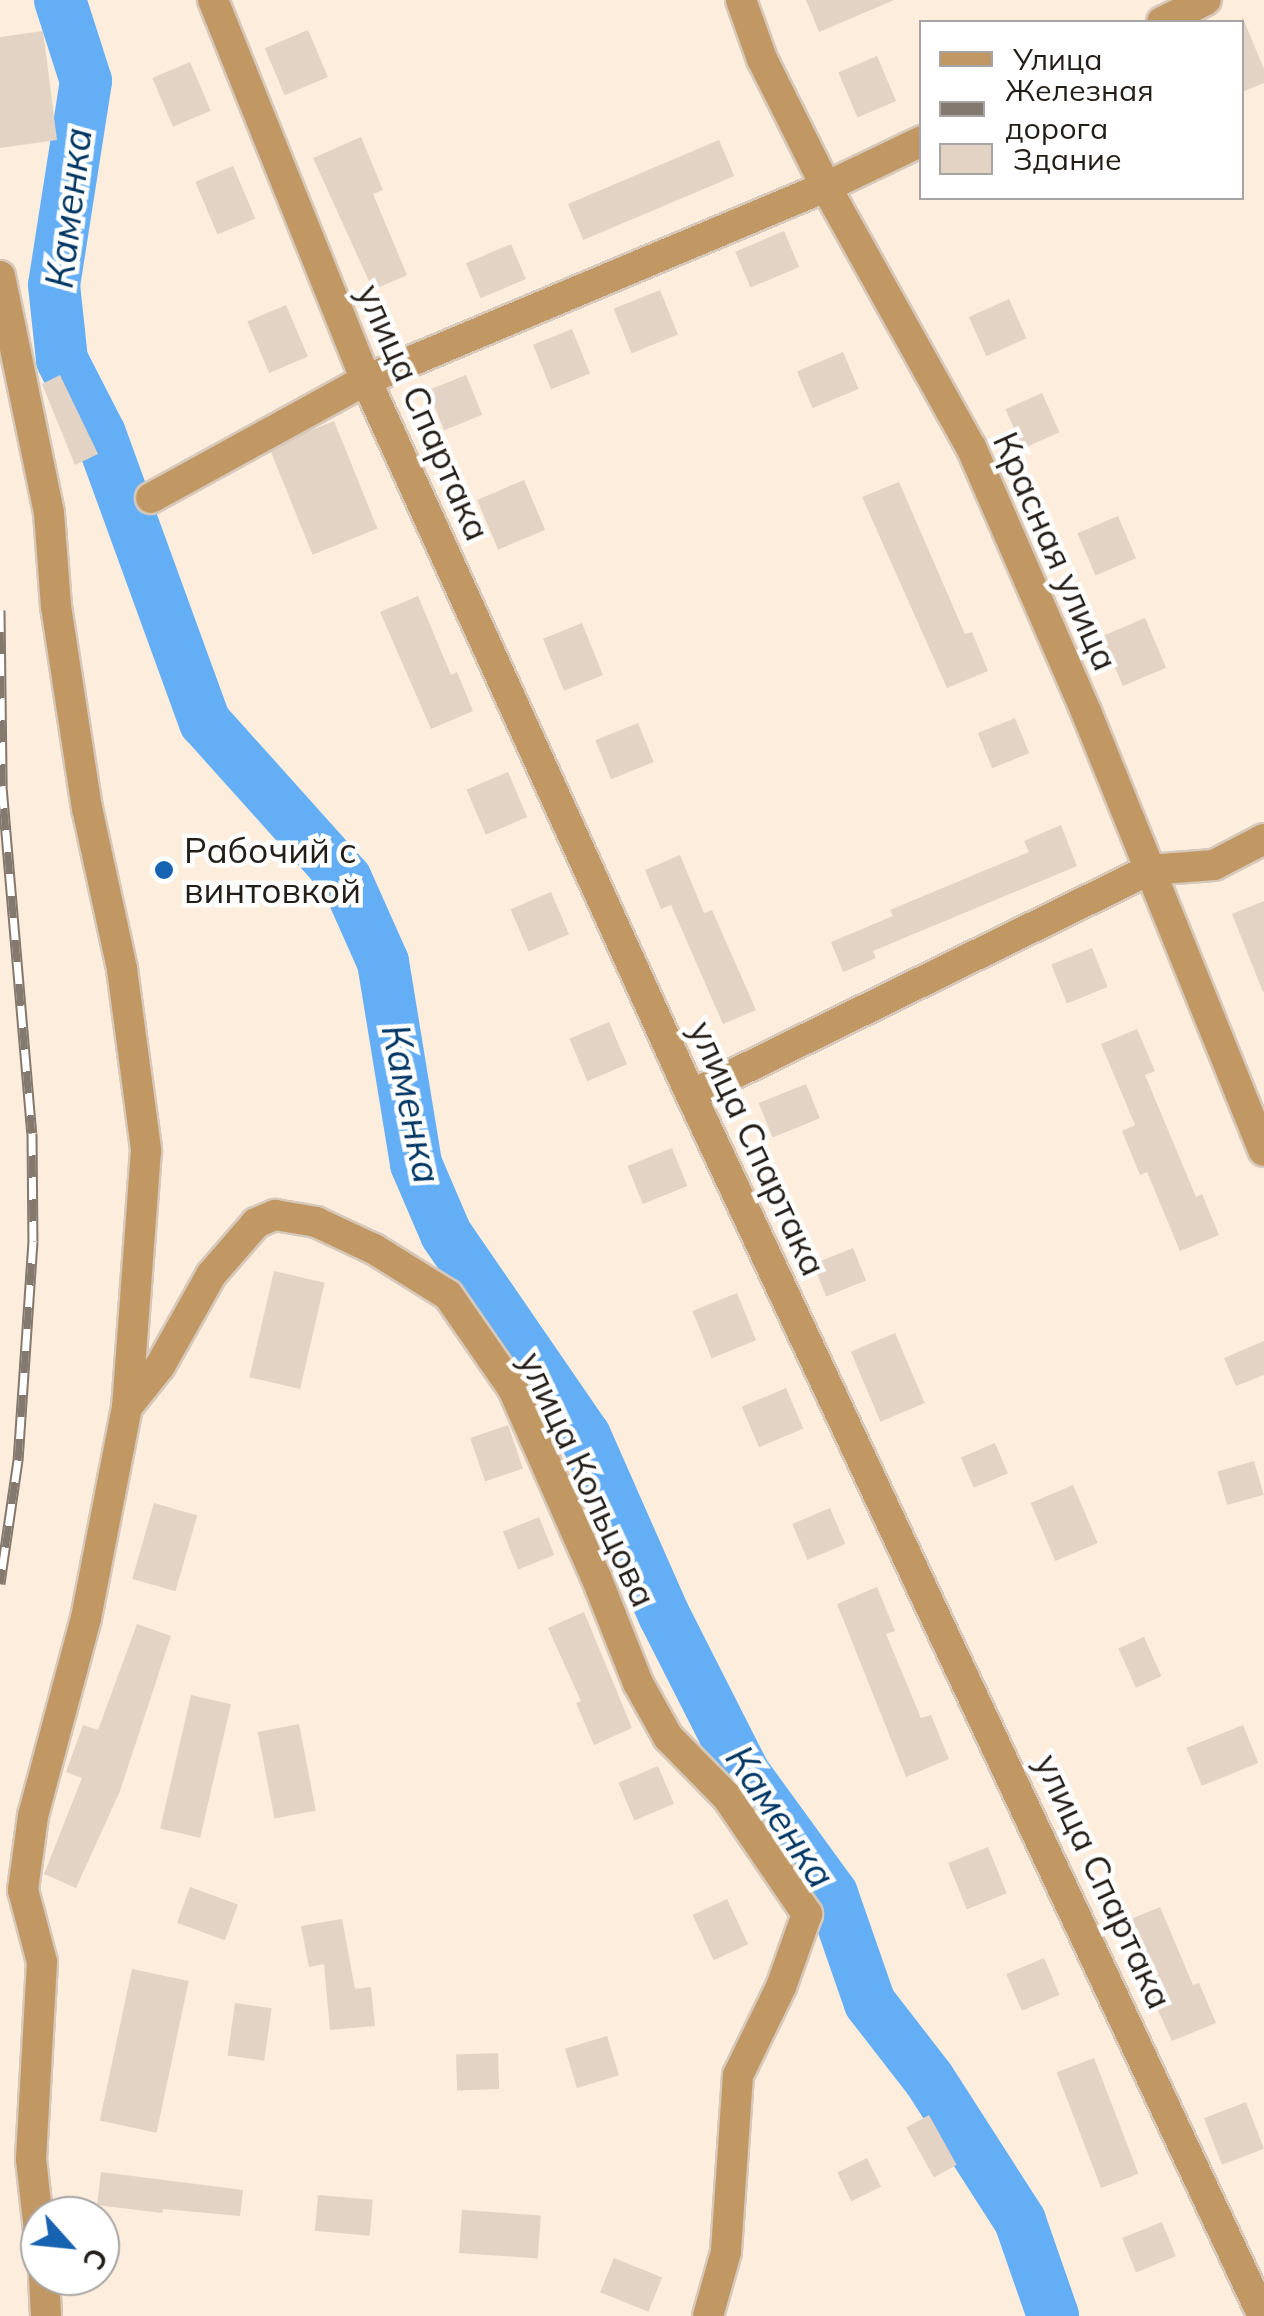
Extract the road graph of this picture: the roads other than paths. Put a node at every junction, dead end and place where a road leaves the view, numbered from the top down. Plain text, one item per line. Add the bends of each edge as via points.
1 (213, 0) edge
2 (741, 0) edge
3 (1206, 0) edge
4 (1166, 20) edge
5 (919, 142) edge
6 (826, 187) junction
7 (0, 276) edge
8 (366, 380) junction
9 (151, 498) dead end
10 (1264, 839) edge
11 (1148, 870) junction
12 (691, 1095) junction
13 (1264, 1150) edge
14 (127, 1406) junction
15 (35, 2196) edge
16 (708, 2316) edge
17 (1264, 2316) edge

1 - 8 street, улица Спартака
2 - 6 street, Красная улица via 762,59
3 - 4 street
5 - 6 street
6 - 8 street
6 - 11 street, Красная улица via 971,447
7 - 14 street via 48,513 58,624 87,808 122,969 146,1150
8 - 9 street
8 - 12 street, улица Спартака
10 - 11 street via 1214,865
11 - 12 street
11 - 13 street, Красная улица
12 - 17 street, улица Спартака
14 - 15 street, улица Кольцова via 86,1618 33,1816 23,1890 42,1962 31,2159
14 - 16 street, улица Кольцова via 160,1366 212,1275 256,1223 276,1215 316,1222 448,1295 513,1389 638,1683 668,1737 727,1797 807,1914 738,2075 726,2252

